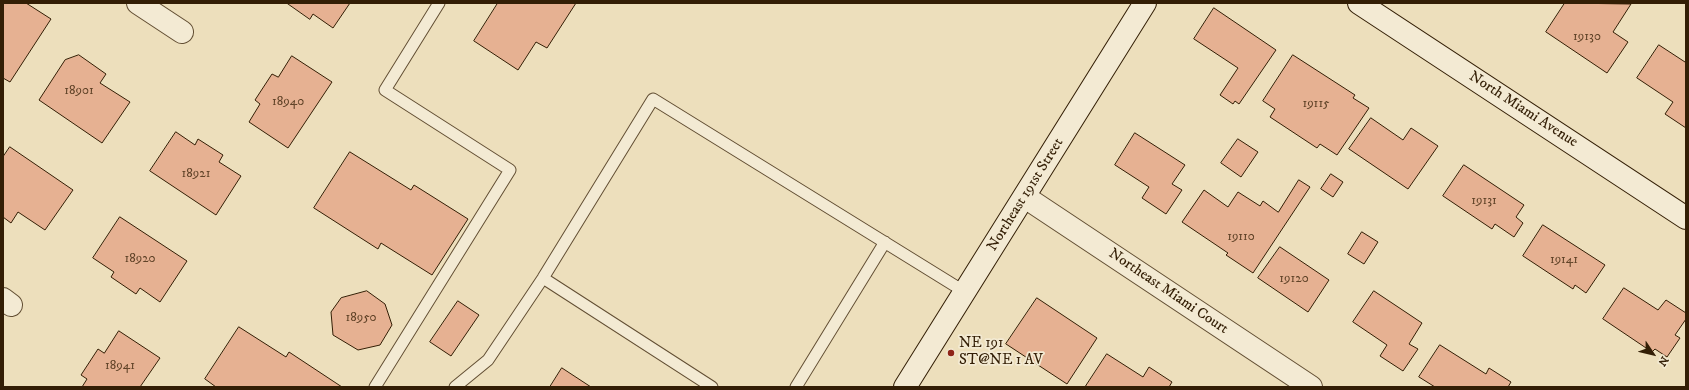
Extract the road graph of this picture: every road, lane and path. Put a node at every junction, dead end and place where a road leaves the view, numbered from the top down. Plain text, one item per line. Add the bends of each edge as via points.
1 (138, 3) edge
2 (439, 3) edge
3 (1145, 3) edge
4 (1359, 3) edge
5 (182, 32) dead end
6 (1026, 197) junction
7 (1686, 218) edge
8 (885, 242) junction
9 (543, 278) junction
10 (965, 292) junction
11 (375, 387) edge
12 (455, 387) edge
13 (712, 387) edge
14 (796, 387) edge
15 (905, 387) edge
16 (1311, 387) edge

1 - 5 street
2 - 11 lane via 385,90 510,170
3 - 6 street, Northeast 191st Street
4 - 7 street, North Miami Avenue
6 - 10 street, Northeast 191st Street
6 - 16 street, Northeast Miami Court
8 - 9 lane via 653,98
8 - 10 lane
8 - 14 lane
9 - 12 lane via 488,360
9 - 13 lane
10 - 15 street, Northeast 191st Street

